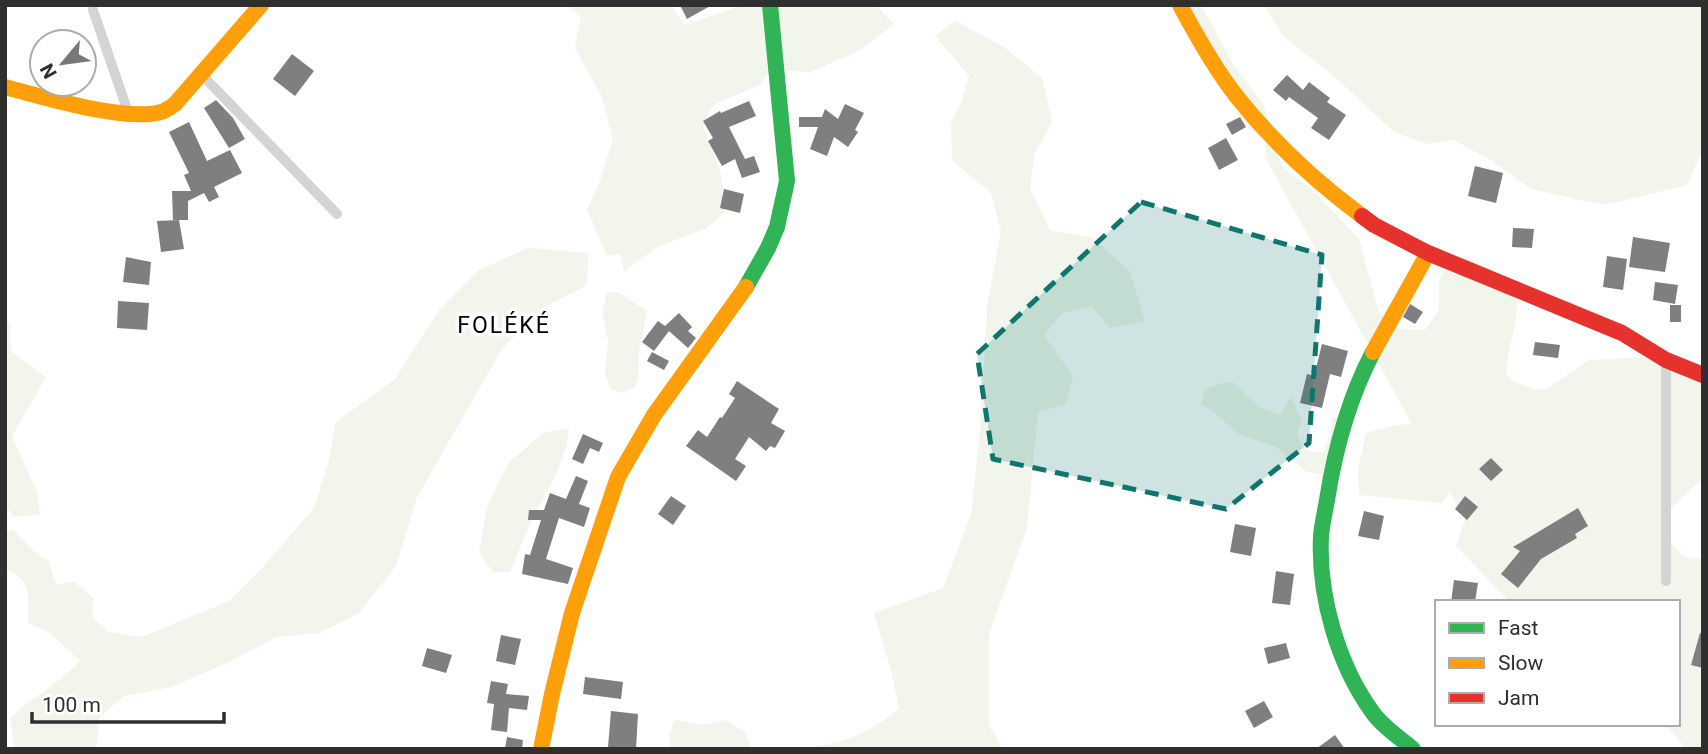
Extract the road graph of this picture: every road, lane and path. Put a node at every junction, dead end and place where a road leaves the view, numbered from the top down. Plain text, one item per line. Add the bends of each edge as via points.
1 (261, 5) edge
2 (770, 5) edge
3 (1180, 5) edge
4 (93, 10) dead end
5 (201, 74) junction
6 (5, 88) edge
7 (128, 112) junction
8 (337, 214) dead end
9 (1428, 253) junction
10 (1666, 360) junction
11 (1703, 374) edge
12 (1666, 581) dead end
13 (541, 749) edge
14 (1413, 749) edge

1 - 5 street
2 - 13 street via 787,181 779,222 740,297 673,388 619,475 582,579 548,705
3 - 9 street via 1220,74 1293,158 1374,225
4 - 7 street
5 - 7 street via 175,104 161,112
5 - 8 street
6 - 7 street
9 - 10 street via 1622,333
9 - 14 street via 1361,375 1334,457 1321,536 1324,588 1354,683 1375,716
10 - 11 street
10 - 12 street

